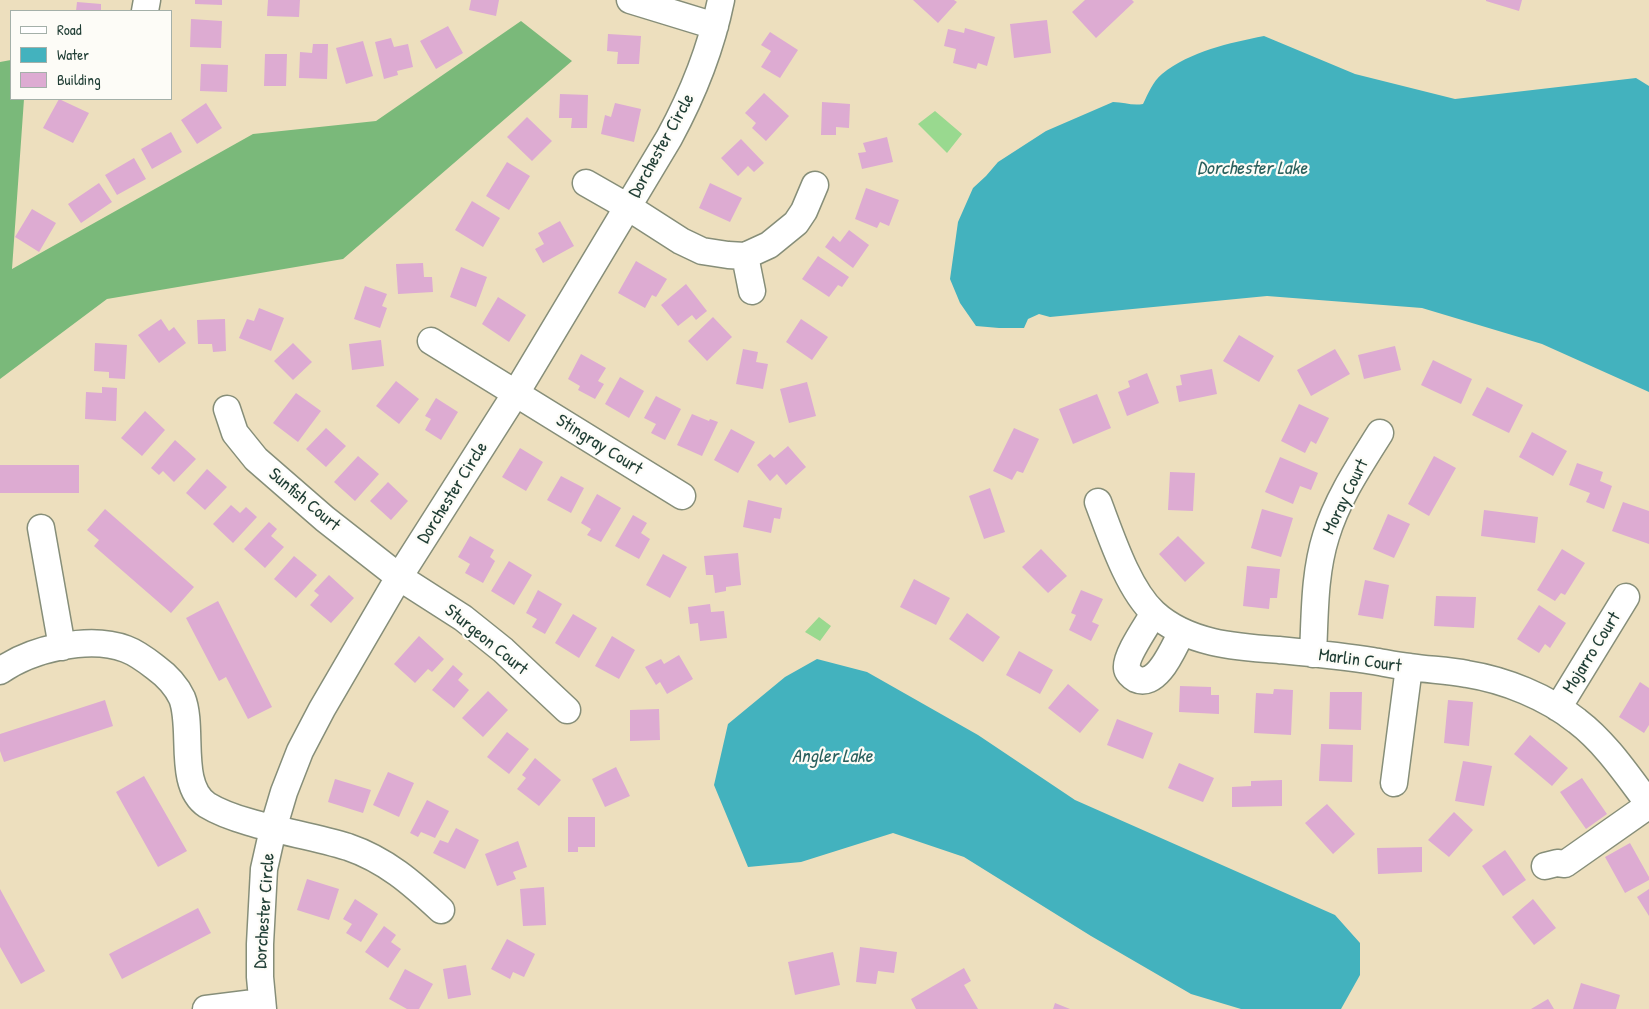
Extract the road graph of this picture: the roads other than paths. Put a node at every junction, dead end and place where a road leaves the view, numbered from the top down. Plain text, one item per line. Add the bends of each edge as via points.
1 (630, 0) edge
2 (721, 0) edge
3 (715, 26) junction
4 (586, 183) dead end
5 (815, 185) dead end
6 (628, 207) junction
7 (745, 256) junction
8 (752, 291) dead end
9 (431, 341) dead end
10 (516, 393) junction
11 (227, 409) dead end
12 (1380, 433) dead end
13 (682, 496) dead end
14 (1098, 502) dead end
15 (41, 528) dead end
16 (399, 577) junction
17 (1626, 597) dead end
18 (1154, 613) junction
19 (1182, 632) junction
20 (62, 647) junction
21 (1313, 654) junction
22 (1409, 667) junction
23 (0, 671) edge
24 (1558, 708) junction
25 (567, 710) dead end
26 (1394, 783) dead end
27 (1649, 804) edge
28 (273, 829) junction
29 (1545, 866) dead end
30 (441, 910) dead end
31 (262, 1005) edge
32 (206, 1009) edge

1 - 3 street
2 - 3 street, Dorchester Circle
3 - 6 street, Dorchester Circle via 684,111
4 - 6 street
5 - 7 street via 796,223 769,245
6 - 7 street via 702,251
6 - 10 street, Dorchester Circle
7 - 8 street
9 - 10 street, Stingray Court
10 - 13 street, Stingray Court
10 - 16 street, Dorchester Circle
11 - 16 street, Sunfish Court via 235,433 256,459
12 - 21 street, Moray Court via 1351,481 1326,534 1316,590
14 - 18 street, Marlin Court via 1132,583
15 - 20 street
16 - 25 street, Sturgeon Court via 463,618 503,650
16 - 28 street, Dorchester Circle via 311,729 291,771
17 - 24 street, Mojarro Court
18 - 19 street, Marlin Court
18 - 19 street via 1130,653 1126,667 1130,676 1143,681 1156,676
19 - 21 street, Marlin Court via 1217,643
20 - 23 street via 22,658
20 - 28 street via 91,643 120,647 134,652 162,672 175,687 184,706 190,774 200,800 235,818
21 - 22 street, Marlin Court
22 - 24 street, Marlin Court via 1470,674 1506,684
22 - 26 street
24 - 27 street, Marlin Court via 1592,734
27 - 29 street via 1565,864
28 - 30 street via 349,848 379,861 395,870
28 - 31 street, Dorchester Circle via 264,869
31 - 32 street

